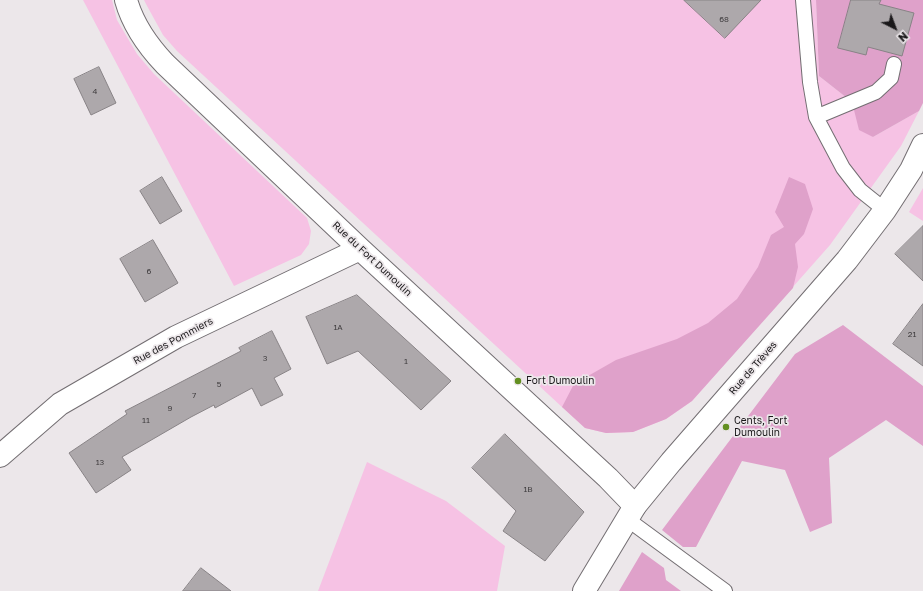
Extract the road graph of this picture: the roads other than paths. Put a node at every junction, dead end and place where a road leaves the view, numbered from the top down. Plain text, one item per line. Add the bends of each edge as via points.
1 (126, 0) edge
2 (803, 0) edge
3 (894, 64) dead end
4 (816, 117) junction
5 (923, 145) edge
6 (885, 210) junction
7 (360, 249) junction
8 (0, 456) edge
9 (631, 513) junction
10 (584, 591) edge
11 (725, 591) edge

1 - 7 street, Rue du Fort Dumoulin via 130,15 149,47
2 - 4 lane via 810,82
3 - 4 lane via 891,78 876,92
4 - 6 lane via 843,168 860,190
5 - 6 street, Rue de Trèves via 911,170
6 - 9 street, Rue de Trèves via 847,260 671,462
7 - 8 street, Rue des Pommiers via 176,337 60,404
7 - 9 street, Rue du Fort Dumoulin via 608,478
9 - 10 street, Rue de Trèves
9 - 11 lane

